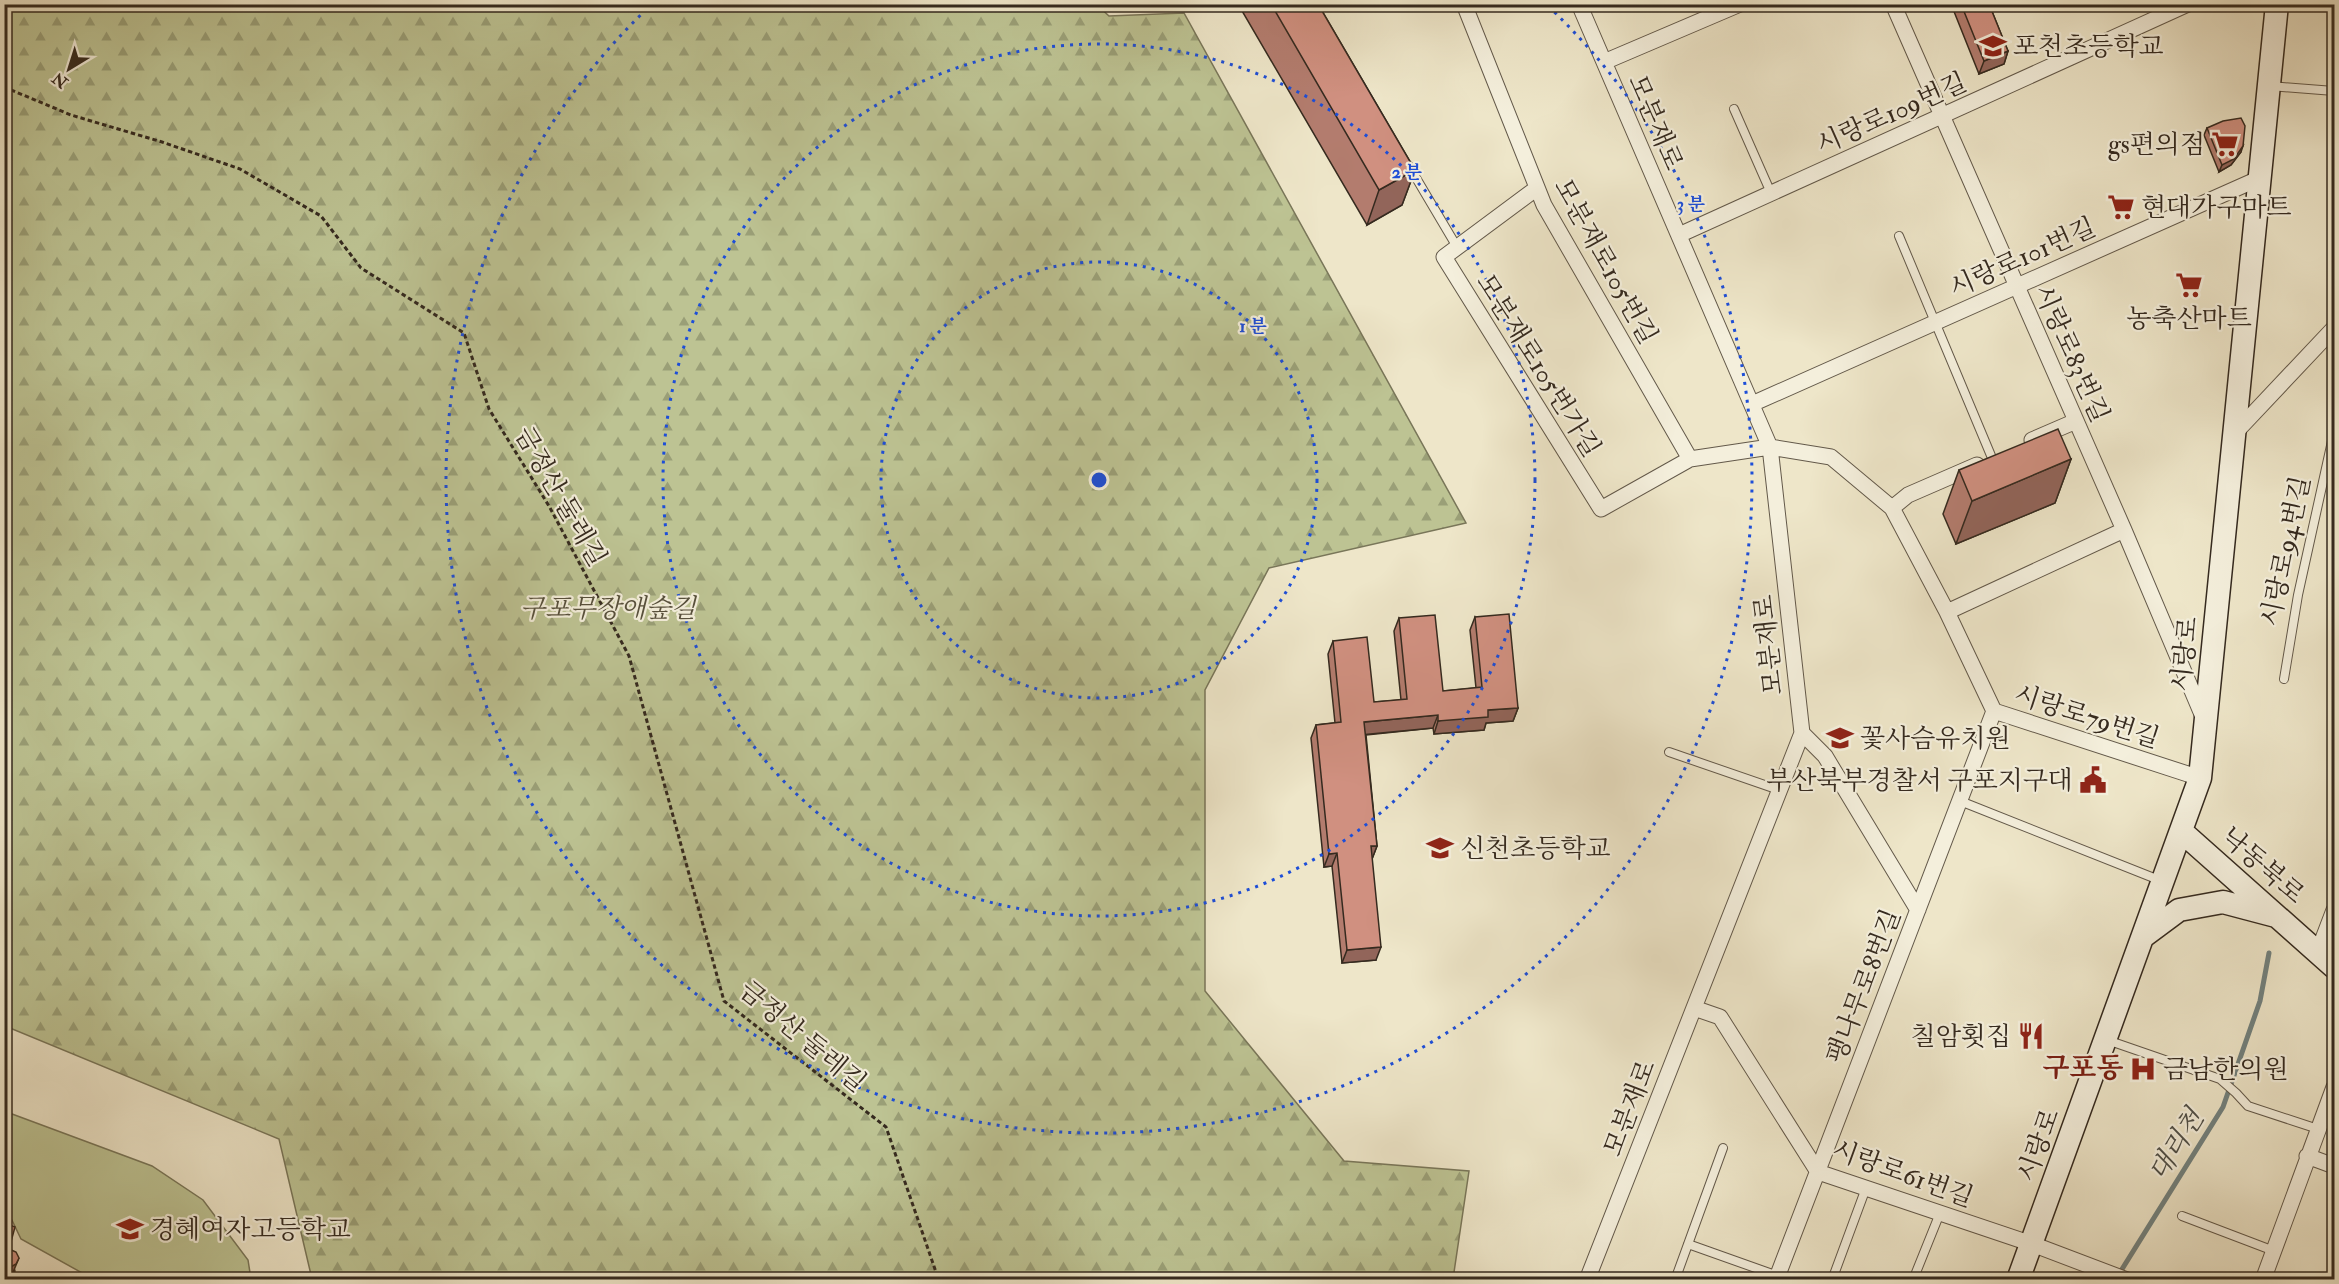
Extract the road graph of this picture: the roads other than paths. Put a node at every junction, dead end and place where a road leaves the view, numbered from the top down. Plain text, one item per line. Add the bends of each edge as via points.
1 (1464, 4) edge
2 (1579, 4) edge
3 (1740, 4) edge
4 (1893, 4) edge
5 (2188, 4) edge
6 (2277, 4) edge
7 (1604, 62) junction
8 (2269, 86) junction
9 (2334, 91) edge
10 (1734, 109) dead end
11 (1942, 116) junction
12 (1403, 156) edge
13 (2260, 178) junction
14 (1537, 188) junction
15 (1771, 193) junction
16 (1679, 235) junction
17 (1899, 236) dead end
18 (1457, 247) junction
19 (2017, 286) junction
20 (1935, 322) junction
21 (2334, 328) edge
22 (1752, 404) junction
23 (2076, 421) junction
24 (2334, 432) edge
25 (2234, 434) junction
26 (1770, 447) junction
27 (2003, 453) junction
28 (1690, 459) junction
29 (1892, 508) junction
30 (2124, 530) junction
31 (1947, 612) junction
32 (2284, 679) dead end
33 (1994, 711) junction
34 (2206, 722) junction
35 (1802, 733) junction
36 (1669, 752) dead end
37 (2200, 778) junction
38 (1779, 790) junction
39 (1960, 801) junction
40 (2181, 831) junction
41 (2164, 881) junction
42 (1918, 910) junction
43 (2334, 910) edge
44 (2280, 917) junction
45 (2144, 936) junction
46 (2318, 952) junction
47 (2334, 967) edge
48 (1694, 1008) junction
49 (2106, 1040) junction
50 (2334, 1087) edge
51 (2318, 1129) junction
52 (1723, 1148) dead end
53 (2307, 1156) junction
54 (2334, 1166) edge
55 (1818, 1172) junction
56 (1866, 1188) junction
57 (1940, 1213) junction
58 (2182, 1216) dead end
59 (1688, 1244) junction
60 (2032, 1244) junction
61 (2274, 1251) junction
62 (1777, 1278) edge
63 (1587, 1280) edge
64 (1675, 1280) edge
65 (1832, 1280) edge
66 (1913, 1280) edge
67 (2018, 1280) edge
68 (2127, 1280) edge
69 (2263, 1280) edge

1 - 14 street, 모분재로105번길
2 - 7 street, 모분재로
3 - 7 street
4 - 11 street, 시랑로83번길
5 - 11 street, 시랑로109번길
6 - 8 main road, 시랑로
7 - 16 street, 모분재로
8 - 9 lane
8 - 13 main road, 시랑로
10 - 15 lane
11 - 15 street, 시랑로109번길
11 - 19 street, 시랑로83번길
12 - 18 lane
13 - 19 street, 시랑로101번길
13 - 25 main road, 시랑로
14 - 18 street
14 - 28 street, 모분재로105번길
15 - 16 street, 시랑로109번길
16 - 22 street, 모분재로
17 - 20 lane
18 - 28 street, 모분재로105번가길 via 1444,257 1601,509
19 - 20 street, 시랑로101번길
19 - 23 street, 시랑로83번길
20 - 22 street, 시랑로101번길
20 - 27 lane, 시랑로101번길
21 - 25 street
22 - 26 street, 모분재로
23 - 27 street
23 - 30 street, 시랑로83번길
24 - 32 lane, 시랑로94번길
25 - 34 main road, 시랑로
26 - 28 street
26 - 29 street, 시랑로79번길 via 1831,457
26 - 35 street, 모분재로
27 - 29 street via 1908,495
29 - 31 street, 시랑로79번길
30 - 31 street
30 - 34 street, 시랑로83번길
31 - 33 street, 시랑로79번길
33 - 37 street, 시랑로79번길
33 - 39 street, 팽나무로8번길
34 - 37 main road, 시랑로
35 - 38 street, 모분재로
35 - 42 street via 1825,756
36 - 38 lane
37 - 40 main road, 시랑로
38 - 48 street, 모분재로
39 - 41 lane
39 - 42 street, 팽나무로8번길
40 - 41 main road, 시랑로
40 - 44 main road, 낙동북로
41 - 45 main road, 시랑로
42 - 55 street, 팽나무로8번길
43 - 46 street
44 - 45 main road via 2223,902 2180,910
44 - 46 main road, 낙동북로
45 - 49 main road, 시랑로
46 - 47 main road, 낙동북로
48 - 55 street, 시랑로61번길 via 1720,1017
48 - 63 street, 모분재로
49 - 51 lane via 2220,1079 2248,1106
49 - 60 main road, 시랑로
50 - 51 street
51 - 53 street
52 - 59 lane
53 - 54 street
53 - 61 street
55 - 56 street, 시랑로61번길
55 - 62 street, 팽나무로8번길
56 - 57 street, 시랑로61번길
56 - 65 lane
57 - 60 street, 시랑로61번길
57 - 66 lane
58 - 61 lane
59 - 62 lane
59 - 64 lane
60 - 67 main road, 시랑로
60 - 68 street, 시랑로61번길
61 - 69 street

